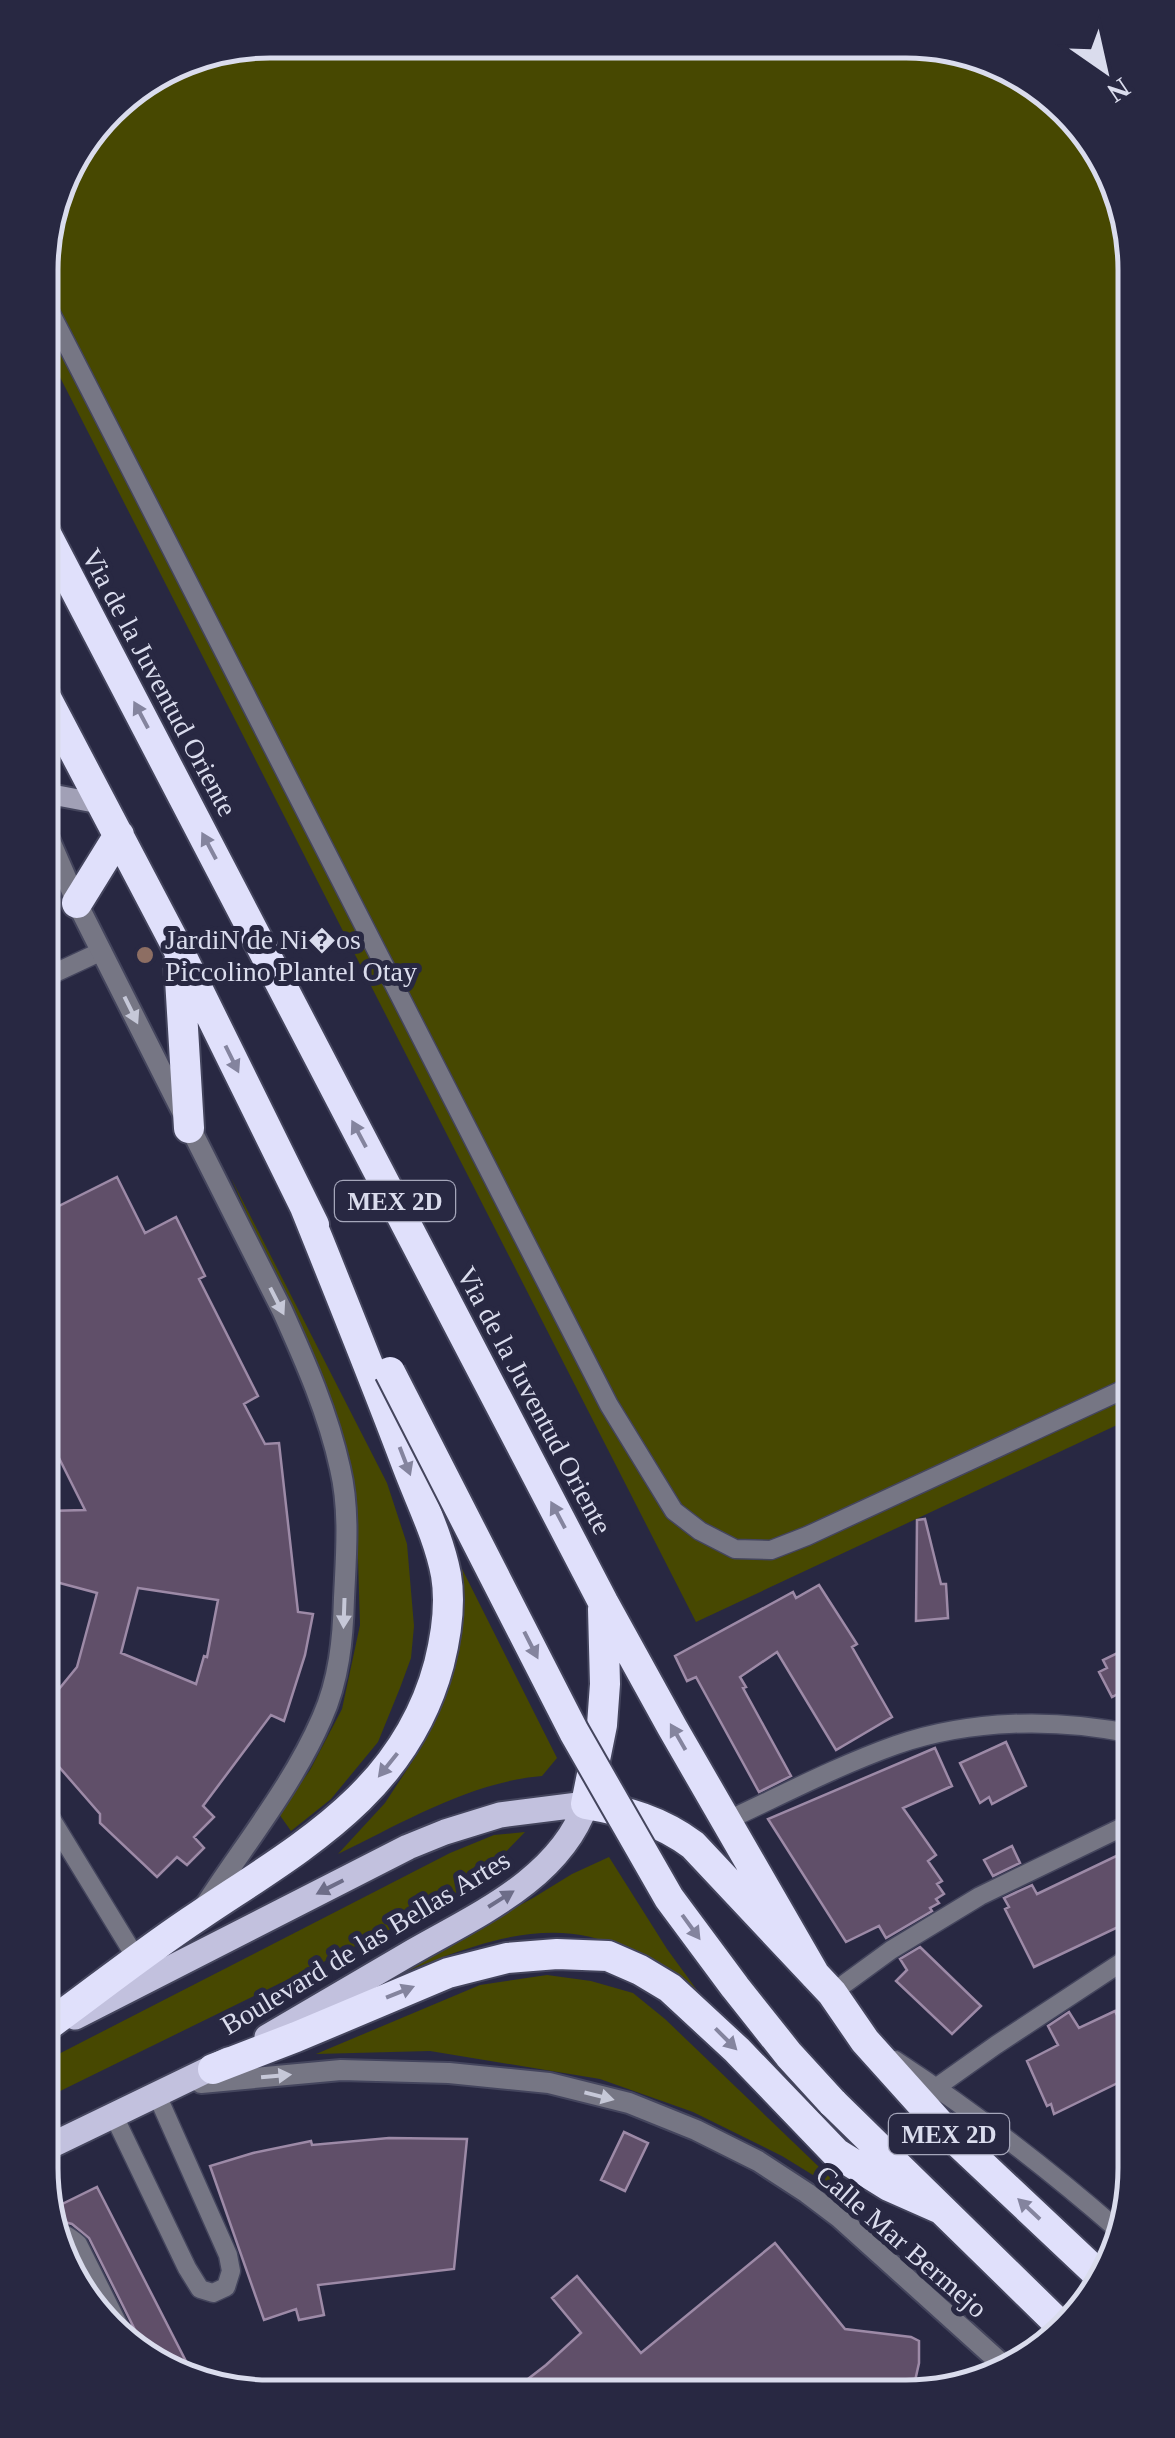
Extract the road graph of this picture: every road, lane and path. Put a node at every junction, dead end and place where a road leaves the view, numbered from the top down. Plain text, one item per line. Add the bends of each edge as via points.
1 (58, 327) edge
2 (58, 557) edge
3 (58, 720) edge
4 (58, 796) edge
5 (102, 804) junction
6 (119, 834) junction
7 (58, 860) edge
8 (77, 904) junction
9 (178, 949) junction
10 (102, 951) junction
11 (58, 971) edge
12 (189, 1128) junction
13 (305, 1208) junction
14 (1117, 1393) edge
15 (603, 1602) junction
16 (1117, 1730) edge
17 (586, 1804) junction
18 (726, 1822) junction
19 (58, 1830) edge
20 (1117, 1830) edge
21 (198, 1916) junction
22 (1117, 1965) edge
23 (143, 1970) junction
24 (823, 1984) junction
25 (58, 2021) edge
26 (213, 2069) junction
27 (168, 2090) junction
28 (927, 2094) junction
29 (114, 2116) junction
30 (58, 2142) edge
31 (941, 2209) junction
32 (1110, 2222) edge
33 (69, 2236) edge
34 (1092, 2268) edge
35 (110, 2308) edge
36 (1054, 2319) edge
37 (997, 2360) edge

1 - 14 lane via 609,1406 674,1511 735,1549 771,1550
15 -> 2 highway, Via de la Juventud Oriente / MEX 2D
3 - 5 highway, MEX 2D
4 - 5 main road
5 - 6 highway, MEX 2D
6 - 8 highway
6 - 9 highway, MEX 2D
7 - 8 street
8 - 10 street
9 - 12 highway
9 -> 13 highway, MEX 2D
10 - 11 lane
10 -> 12 street
12 -> 21 street via 309,1370 340,1468 346,1545 343,1633 323,1717 295,1771
13 -> 21 highway via 436,1541 446,1574 444,1645 404,1744 360,1799 290,1857
13 -> 31 highway, MEX 2D, bridge via 574,1732 669,1898 790,2055
15 - 17 highway via 602,1725
18 -> 15 highway, Via de la Juventud Oriente / MEX 2D
16 - 18 lane via 1038,1724 948,1732 898,1744
17 -> 23 main road, Boulevard de las Bellas Artes via 500,1815 445,1832
17 - 24 highway via 626,1811 694,1845
26 -> 17 main road, Boulevard de las Bellas Artes via 513,1892 555,1856
18 - 24 highway, Via de la Juventud Oriente / MEX 2D
19 - 23 lane
20 - 24 lane
21 - 23 highway
22 - 28 lane
23 - 25 highway
24 - 28 highway, MEX 2D via 865,2040
26 - 27 main road, Boulevard de las Bellas Artes
26 -> 31 highway via 448,1973 507,1958 608,1956 670,1988 836,2153
27 - 29 main road, Boulevard de las Bellas Artes
27 - 29 lane via 232,2271 226,2287 213,2294 186,2268
27 -> 37 street, Calle Mar Bermejo via 341,2070 449,2072 549,2083 629,2104 696,2130 807,2193
28 - 32 lane via 1050,2170
34 -> 28 highway, MEX 2D via 945,2130
29 - 30 main road, Boulevard de las Bellas Artes
31 - 36 highway, MEX 2D
33 - 35 lane

